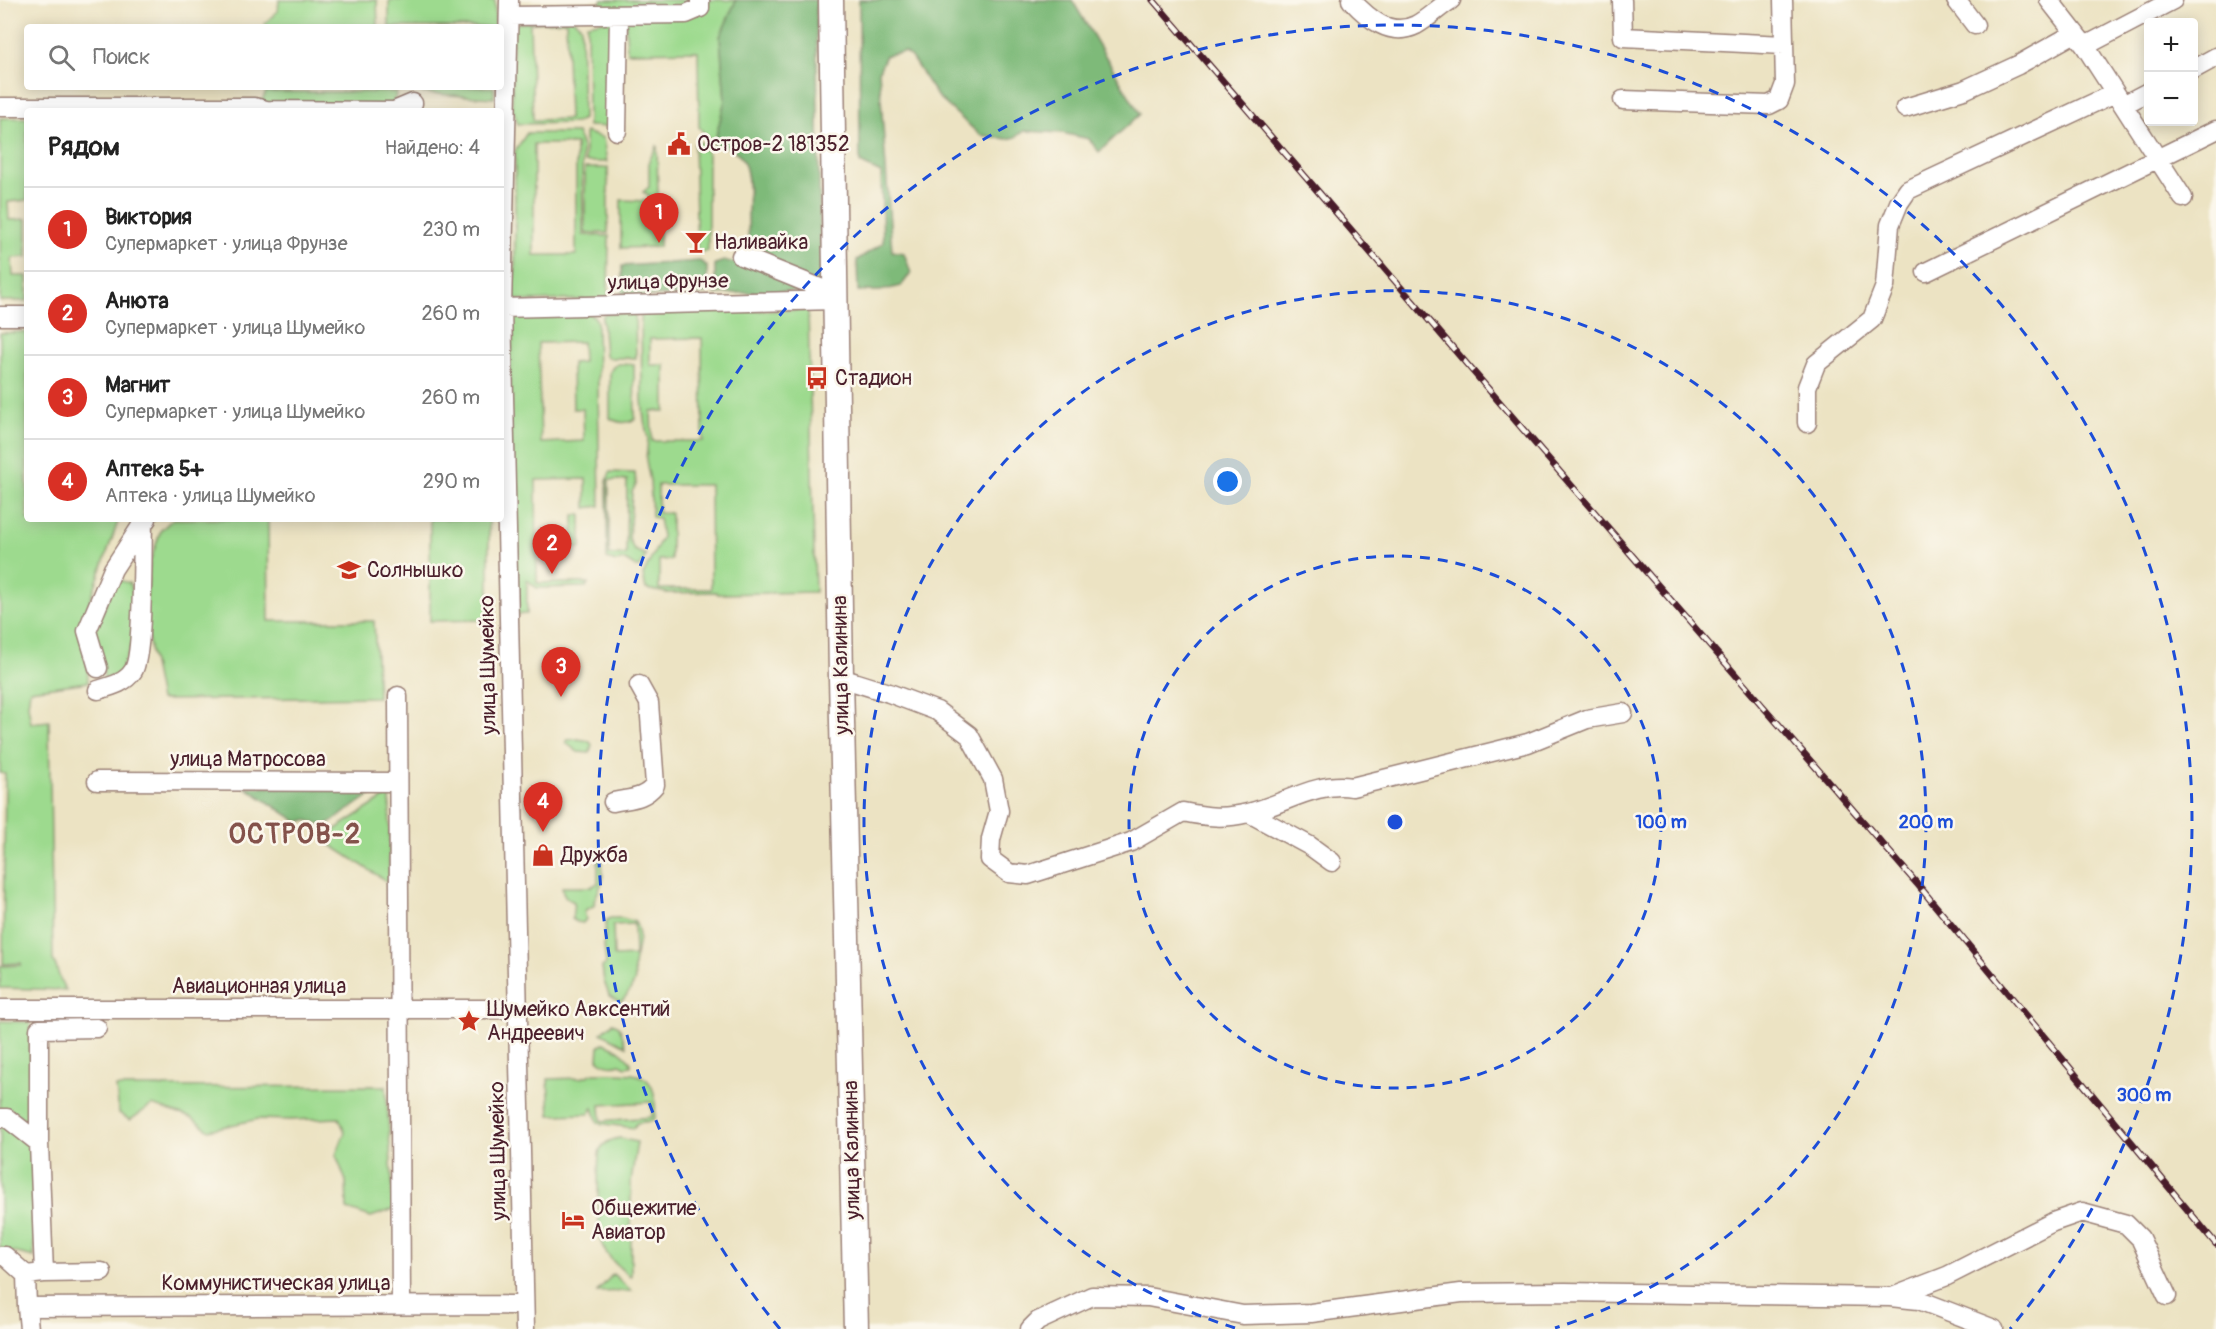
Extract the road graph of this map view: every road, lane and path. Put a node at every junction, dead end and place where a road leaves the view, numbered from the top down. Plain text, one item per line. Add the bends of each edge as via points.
1 (700, 0) edge
2 (831, 0) edge
3 (1351, 0) edge
4 (1451, 0) edge
5 (1622, 0) edge
6 (1783, 0) edge
7 (1956, 0) edge
8 (2049, 0) edge
9 (2173, 0) edge
10 (509, 8) edge
11 (619, 16) junction
12 (1975, 26) dead end
13 (2080, 40) junction
14 (1784, 45) junction
15 (2216, 57) edge
16 (2198, 66) edge
17 (2144, 93) edge
18 (2119, 99) junction
19 (1623, 100) dead end
20 (413, 103) dead end
21 (0, 107) edge
22 (258, 108) edge
23 (401, 108) edge
24 (1905, 108) dead end
25 (2216, 130) edge
26 (617, 131) dead end
27 (2157, 159) junction
28 (2183, 198) dead end
29 (741, 256) dead end
30 (504, 258) edge
31 (1926, 272) dead end
32 (835, 297) junction
33 (504, 308) edge
34 (0, 316) edge
35 (24, 316) edge
36 (504, 355) edge
37 (1807, 423) dead end
38 (144, 522) edge
39 (145, 522) edge
40 (98, 668) dead end
41 (841, 678) junction
42 (639, 685) dead end
43 (98, 690) dead end
44 (398, 696) dead end
45 (1623, 713) dead end
46 (97, 781) dead end
47 (398, 782) junction
48 (613, 802) dead end
49 (1249, 813) junction
50 (1332, 862) dead end
51 (0, 1009) edge
52 (399, 1009) junction
53 (518, 1009) junction
54 (97, 1028) dead end
55 (0, 1118) edge
56 (39, 1143) junction
57 (0, 1256) edge
58 (102, 1272) dead end
59 (35, 1274) junction
60 (2167, 1296) dead end
61 (1890, 1298) junction
62 (400, 1305) junction
63 (524, 1305) junction
64 (27, 1307) junction
65 (29, 1329) edge
66 (525, 1329) edge
67 (856, 1329) edge
68 (1030, 1329) edge
69 (1994, 1329) edge

1 - 11 street via 700,8 686,14
2 - 32 main road, улица Калинина
3 - 4 street via 1369,19 1393,30 1416,25
5 - 14 street via 1623,37
6 - 14 street
7 - 12 street
8 - 13 street
9 - 13 street
10 - 11 street
10 - 30 street, улица Шумейко
11 - 26 street
13 - 18 street
13 - 24 street via 1964,90
14 - 19 street via 1785,84 1779,100 1769,105
15 - 16 street
17 - 18 street
18 - 27 street
18 - 37 street via 1908,190 1890,225 1885,286 1872,319 1816,364 1807,387
20 - 23 street
21 - 22 street
25 - 27 street
27 - 28 street
27 - 31 street
29 - 32 street
32 - 33 street, улица Фрунзе
32 - 41 main road, улица Калинина
34 - 35 street
36 - 53 street, улица Шумейко
38 - 40 street via 113,569 87,631
39 - 43 street via 140,641 134,669 120,684
41 - 49 street via 938,711 969,735 993,779 999,811 990,859 1009,873 1028,875 1131,842 1183,812 1214,818
41 - 67 main road, улица Калинина
42 - 48 street via 649,703 655,785 648,794
44 - 47 street
45 - 49 street via 1587,719 1528,743 1352,787 1338,785 1305,793
46 - 47 street, улица Матросова
47 - 52 street
49 - 50 street
51 - 52 street, Авиационная улица
52 - 53 street, Авиационная улица
52 - 62 street
53 - 63 street, улица Шумейко
54 - 56 street via 39,1029
55 - 56 street via 7,1118
56 - 59 street
57 - 59 street
58 - 59 street
59 - 64 street
60 - 61 street via 2140,1238 2126,1224 2082,1212 2053,1222 1947,1276
61 - 68 street via 1461,1293 1311,1313 1243,1315 1148,1297 1092,1296 1038,1321
61 - 69 street via 1919,1300
62 - 63 street, Коммунистическая улица
62 - 64 street, Коммунистическая улица
63 - 66 street, улица Шумейко
64 - 65 street

